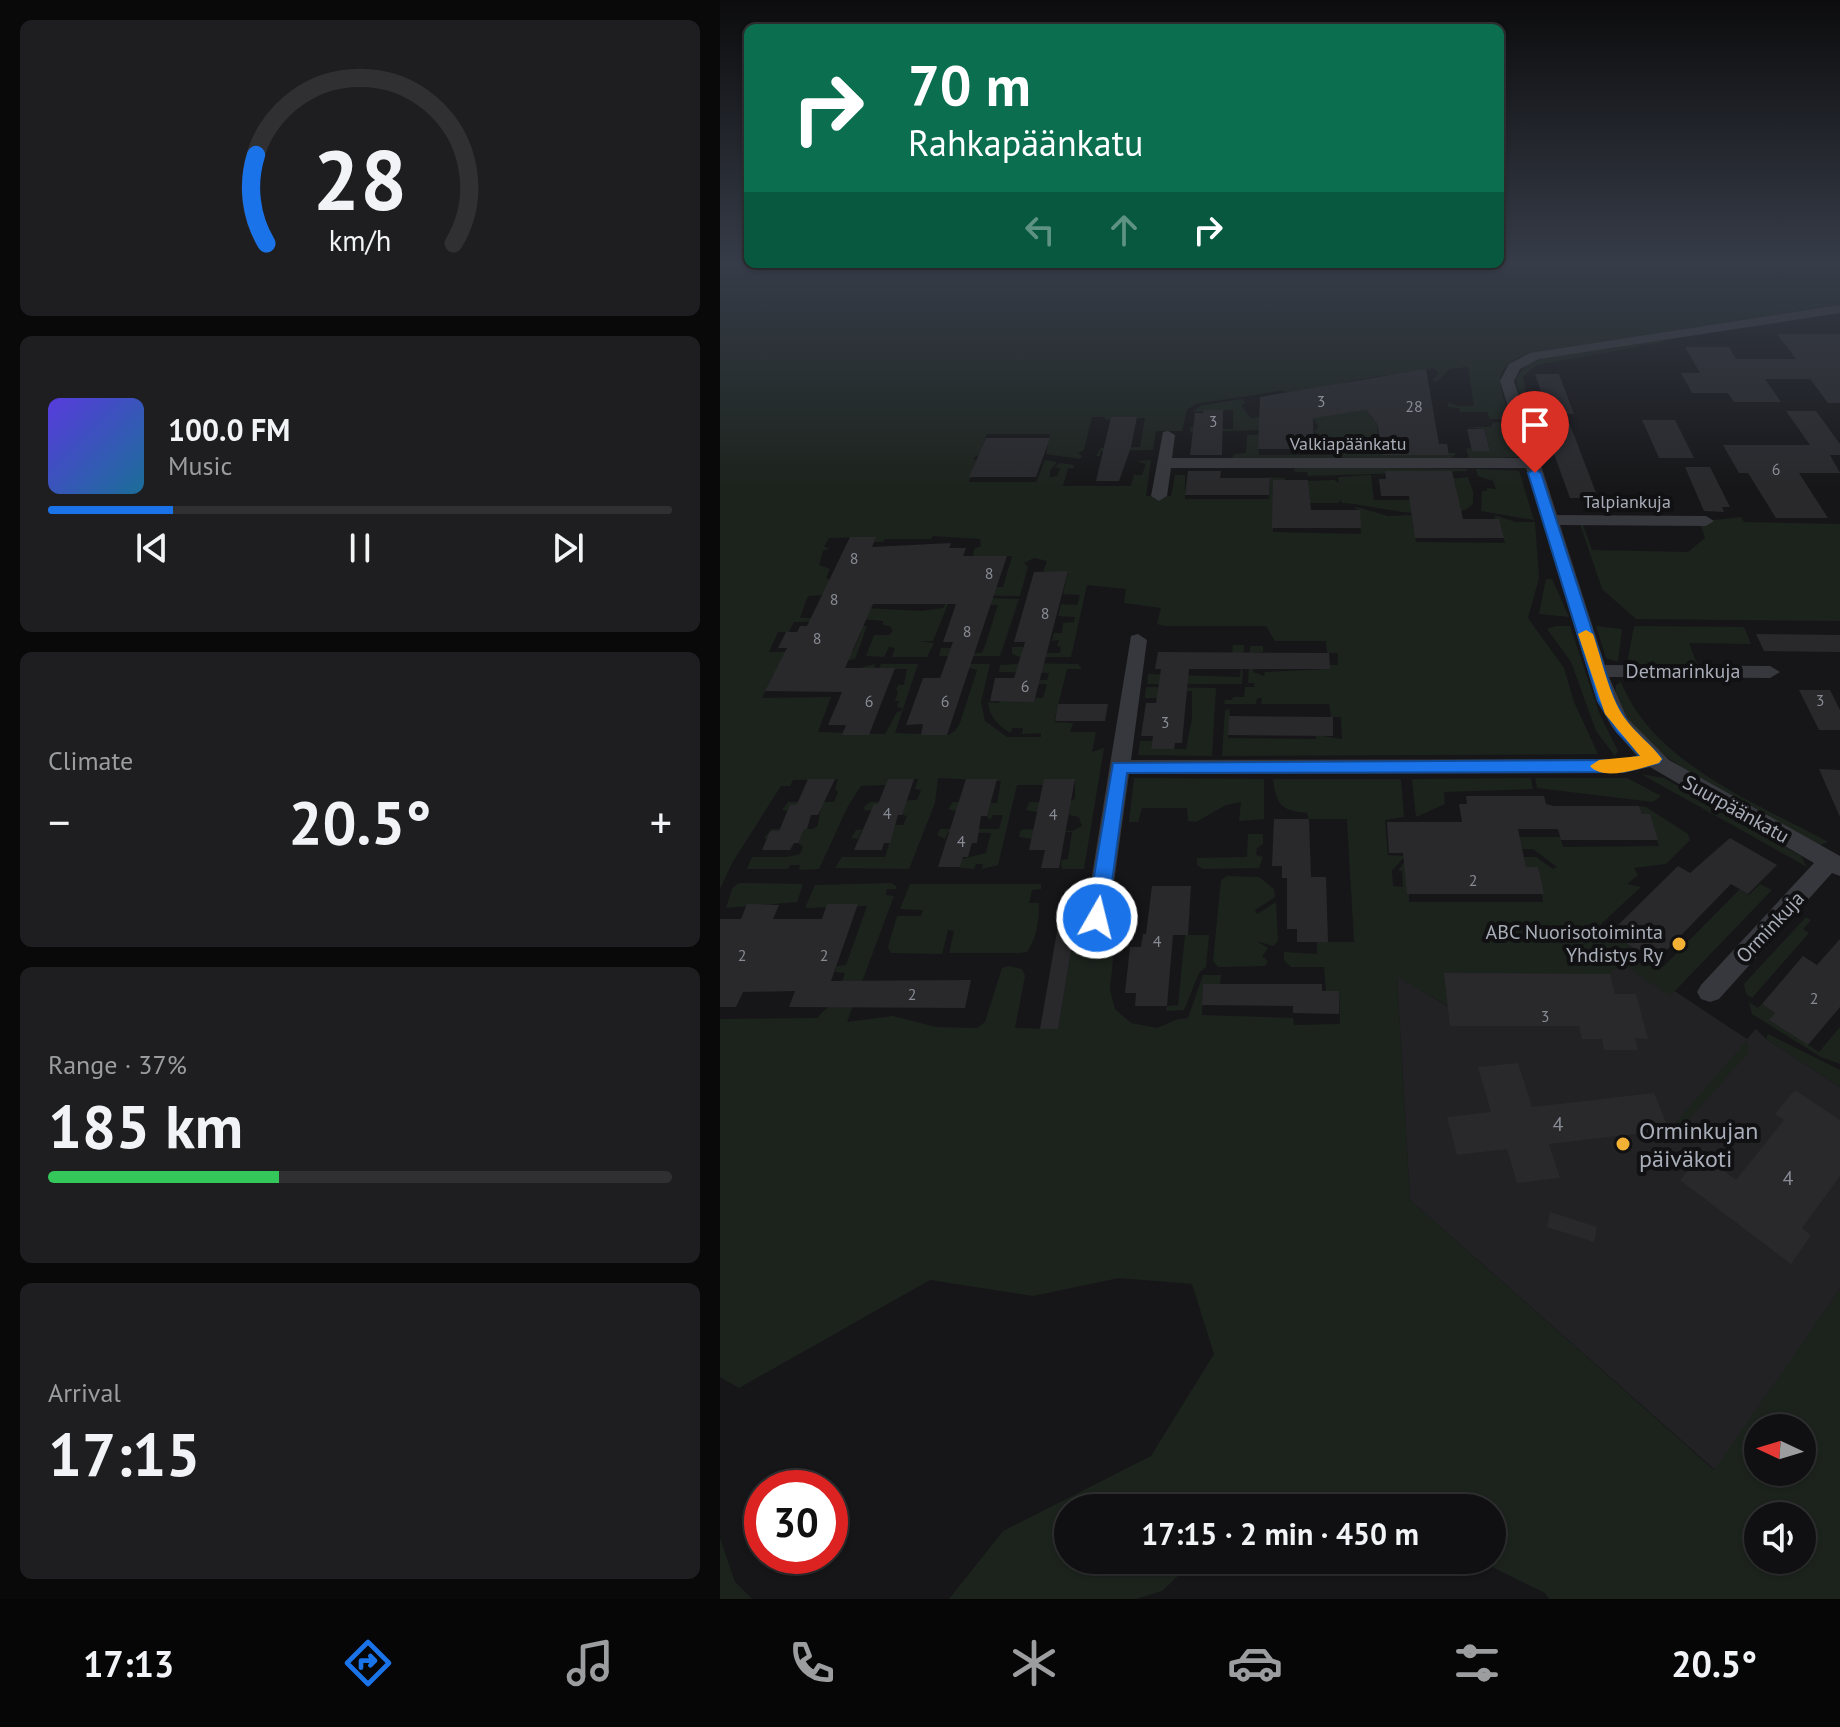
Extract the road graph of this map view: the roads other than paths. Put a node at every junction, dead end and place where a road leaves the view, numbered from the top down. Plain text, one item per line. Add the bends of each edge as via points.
1 (1647, 339) edge
2 (1168, 435) dead end
3 (1163, 463) junction
4 (1532, 463) junction
5 (1159, 496) dead end
6 (1549, 520) junction
7 (1706, 521) dead end
8 (1138, 640) dead end
9 (1597, 671) junction
10 (1770, 672) dead end
11 (1653, 759) junction
12 (1119, 767) junction
13 (1835, 864) edge
14 (1097, 918) dead end
15 (1710, 992) dead end

1 - 4 street, Suurpäänkatu via 1535,356 1514,367 1508,385
2 - 3 street
3 - 4 street, Valkiapäänkatu
3 - 5 street
4 - 6 street, Suurpäänkatu
6 - 7 street, Talpiankuja
6 - 9 street, Suurpäänkatu
8 - 12 street
9 - 10 street, Detmarinkuja
9 - 11 street, Suurpäänkatu via 1613,714
11 - 12 street via 1623,766
11 - 13 street, Suurpäänkatu
12 - 14 street
13 - 15 street, Orminkuja

